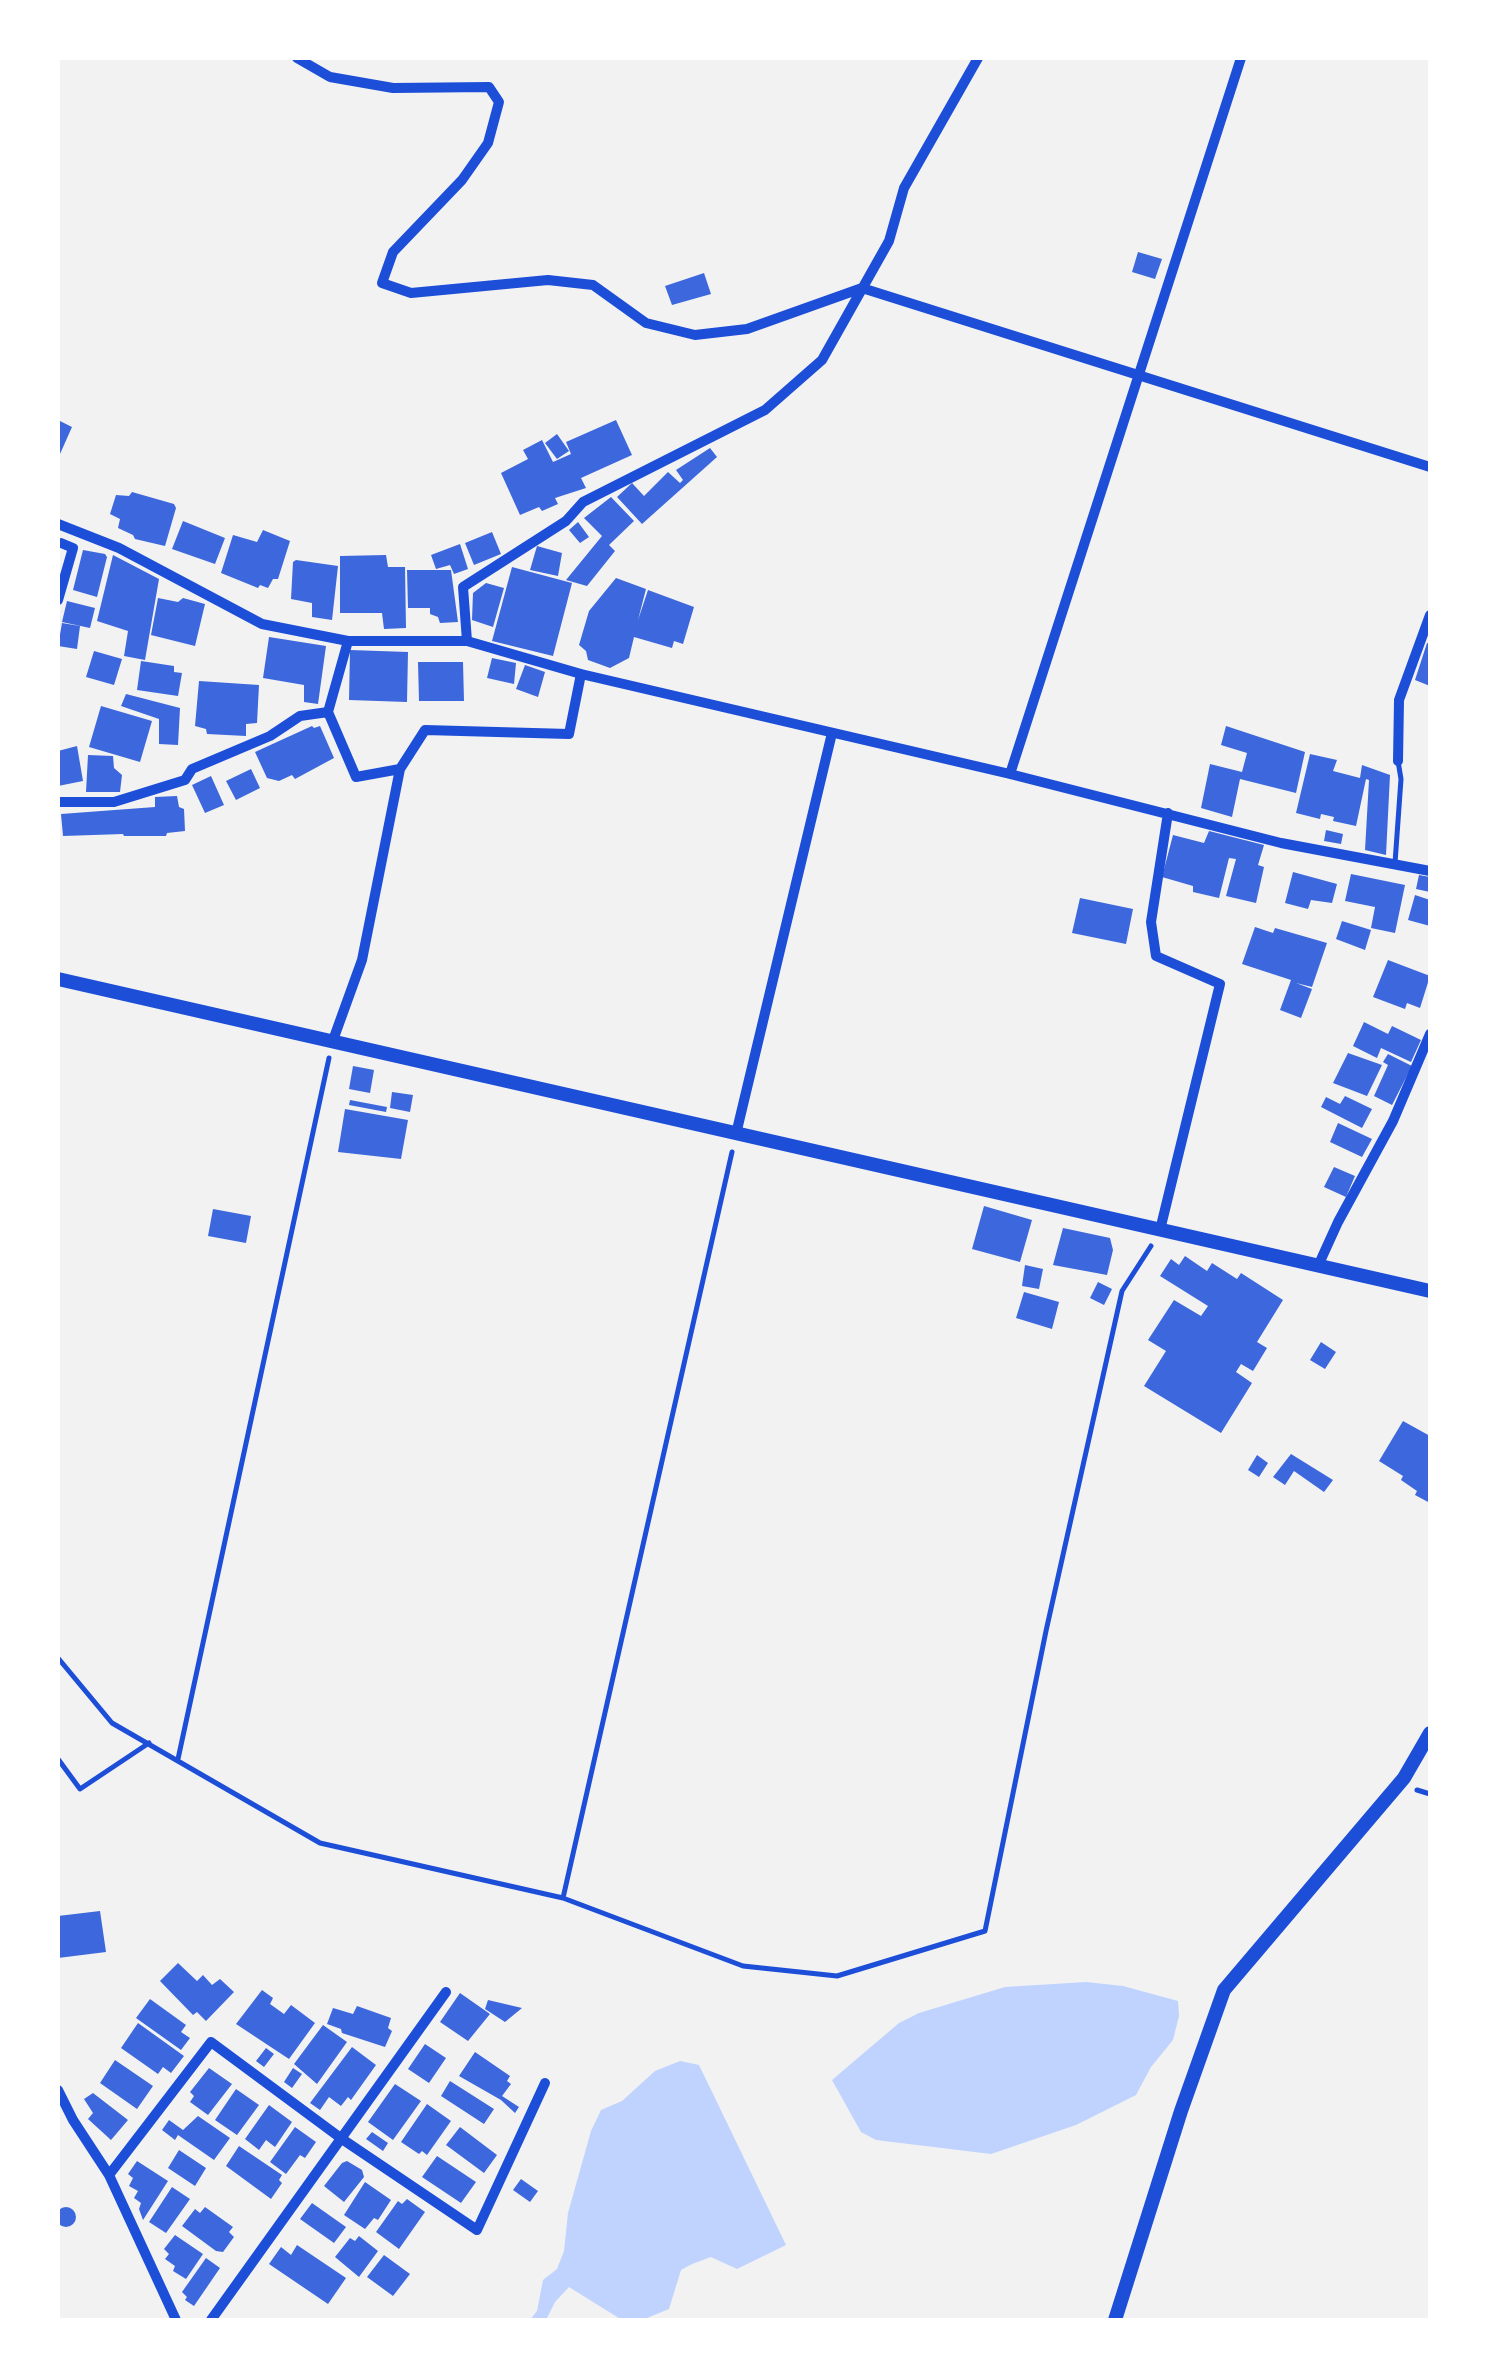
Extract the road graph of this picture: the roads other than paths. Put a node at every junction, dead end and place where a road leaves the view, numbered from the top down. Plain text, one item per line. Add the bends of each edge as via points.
1 (297, 58) edge
2 (978, 58) edge
3 (1241, 58) edge
4 (862, 288) junction
5 (1137, 376) junction
6 (1430, 467) edge
7 (62, 526) edge
8 (59, 547) edge
9 (58, 600) edge
10 (1430, 615) edge
11 (348, 640) junction
12 (466, 642) junction
13 (581, 674) junction
14 (328, 712) junction
15 (832, 733) junction
16 (1398, 762) joint
17 (400, 768) junction
18 (1010, 774) junction
19 (58, 802) edge
20 (1168, 814) junction
21 (1394, 866) junction
22 (1430, 871) edge
23 (58, 979) edge
24 (1430, 1034) edge
25 (332, 1043) junction
26 (736, 1134) junction
27 (1160, 1230) junction
28 (1318, 1266) junction
29 (1430, 1291) edge
30 (1430, 1733) edge
31 (446, 1992) dead end
32 (545, 2083) dead end
33 (58, 2090) edge
34 (58, 2118) edge
35 (72, 2120) junction
36 (342, 2139) junction
37 (110, 2175) junction
38 (176, 2320) edge
39 (211, 2320) edge
40 (1115, 2320) edge

1 - 4 street via 330,77 393,88 489,87 499,102 488,143 393,252 382,283 411,293 548,280 593,285 646,324 695,335 747,329
2 - 4 street via 904,188 889,241
3 - 5 street
4 - 5 street
4 - 12 street via 822,360 764,410 582,502 566,520 463,587
5 - 6 street
5 - 18 street
7 - 8 street
7 - 11 street via 119,548 262,624
8 - 9 street via 73,548
10 - 16 street via 1398,700
11 - 12 street
11 - 14 street
12 - 13 street
13 - 15 street
13 - 17 street via 569,734 425,730
14 - 17 street via 356,776
14 - 19 street via 300,716 192,769 185,780 114,802
15 - 18 street
15 - 26 street
16 - 21 lane
17 - 25 street via 362,960
18 - 20 street
20 - 21 street
20 - 27 street via 1150,922 1156,956 1220,984
21 - 22 street
23 - 25 street
24 - 28 street
25 - 26 street
26 - 27 street
27 - 28 street
28 - 29 street
30 - 40 street via 1404,1778 1224,1990
31 - 36 street
32 - 36 street via 477,2230
33 - 35 street
34 - 35 street
35 - 37 street
36 - 37 street via 211,2042
36 - 39 street
37 - 38 street

